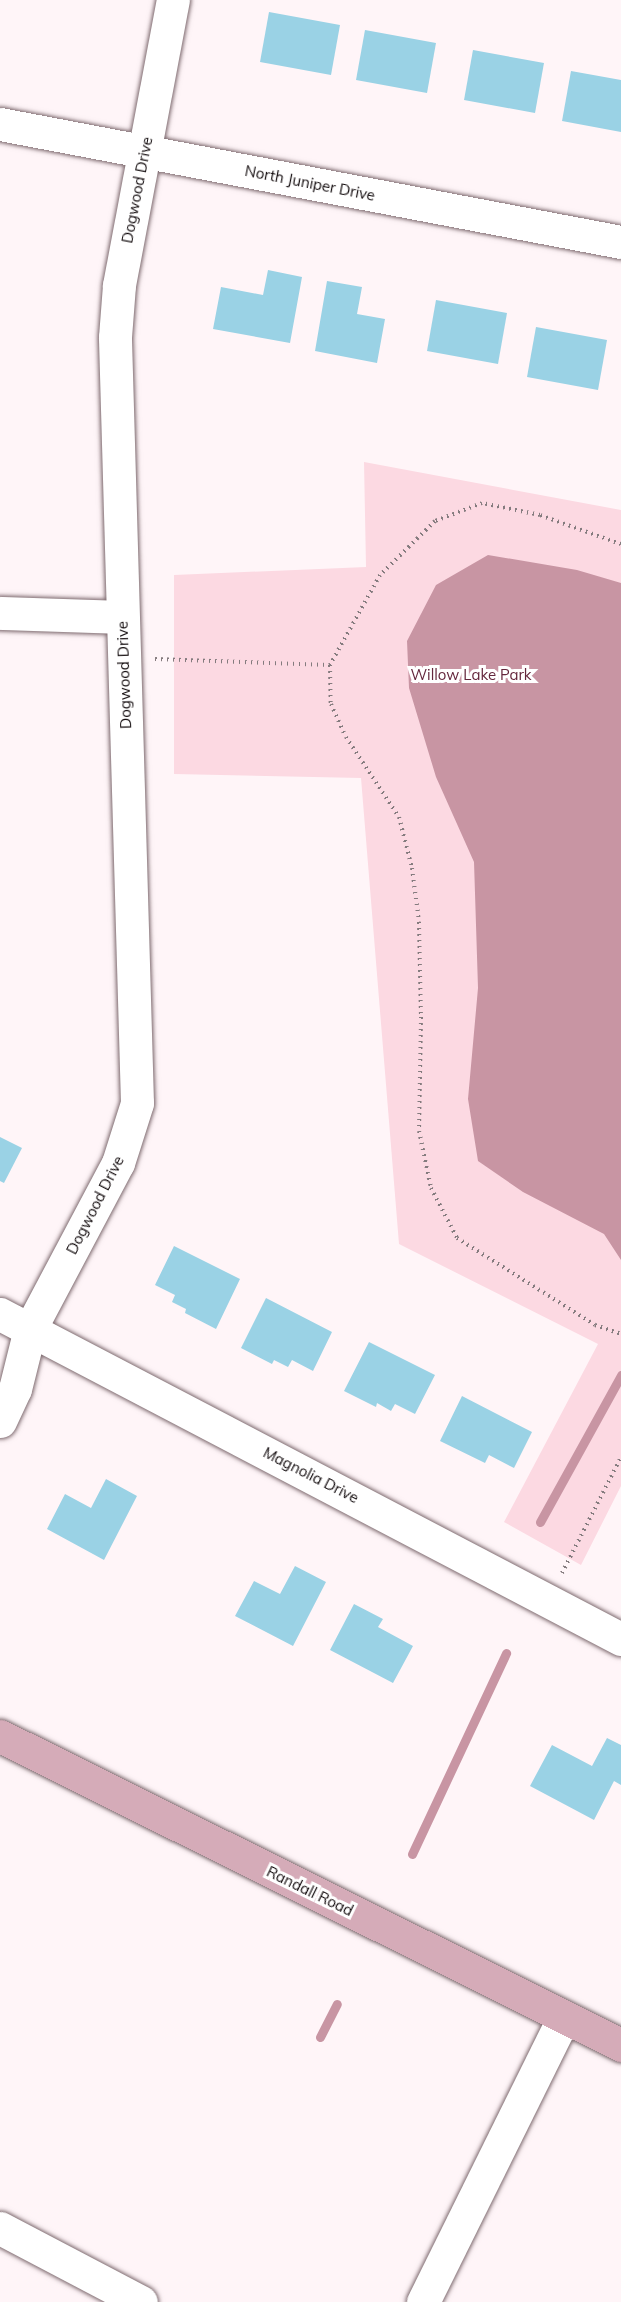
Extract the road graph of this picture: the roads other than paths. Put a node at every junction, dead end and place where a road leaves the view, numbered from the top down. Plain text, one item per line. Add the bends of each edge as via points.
1 (173, 0) edge
2 (0, 124) edge
3 (144, 152) junction
4 (621, 242) edge
5 (0, 613) edge
6 (122, 616) junction
7 (0, 1314) edge
8 (30, 1329) junction
9 (0, 1362) edge
10 (0, 1421) edge
11 (621, 1639) edge
12 (0, 1736) edge
13 (564, 2017) junction
14 (621, 2045) edge
15 (0, 2228) edge
16 (141, 2302) edge
17 (423, 2302) edge

1 - 3 street, Dogwood Drive
2 - 3 street, North Juniper Drive
3 - 4 street, North Juniper Drive
3 - 6 street, Dogwood Drive via 120,285 116,337
5 - 6 street
6 - 8 street, Dogwood Drive via 137,1103 118,1163
7 - 8 street, Magnolia Drive
8 - 9 street, Dogwood Drive
8 - 10 street, Dogwood Drive via 15,1389
8 - 11 street, Magnolia Drive
12 - 13 main road, Randall Road
13 - 14 main road, Randall Road
13 - 17 street
15 - 16 street

